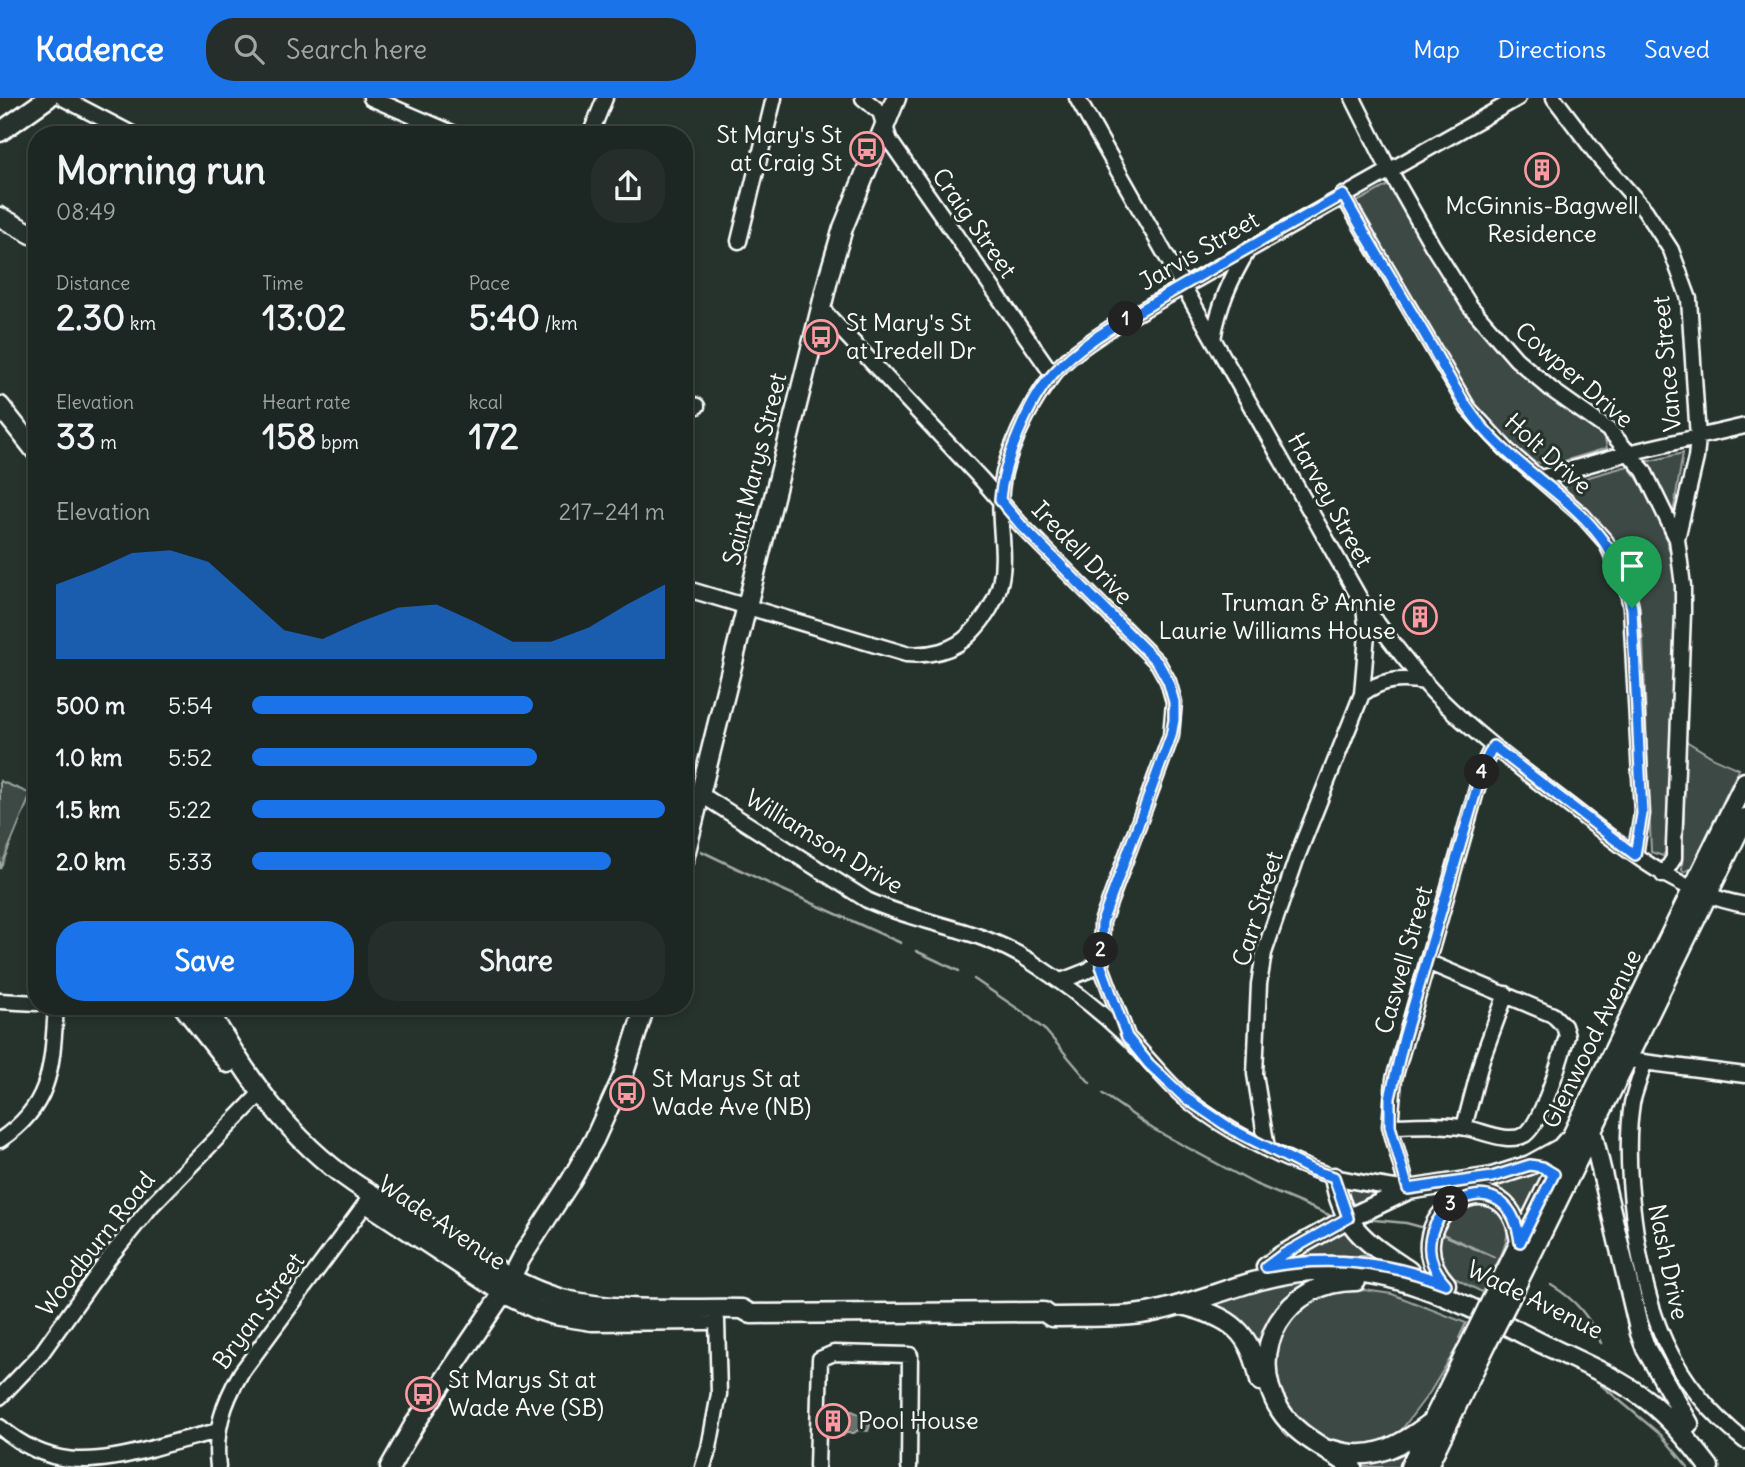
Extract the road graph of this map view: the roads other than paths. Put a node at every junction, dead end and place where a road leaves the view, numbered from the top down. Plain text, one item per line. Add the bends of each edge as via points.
1 (48, 98) edge
2 (63, 98) edge
3 (371, 98) edge
4 (605, 98) edge
5 (774, 98) edge
6 (863, 98) edge
7 (896, 98) edge
8 (1077, 98) edge
9 (1353, 98) edge
10 (1518, 98) edge
11 (1554, 98) edge
12 (885, 121) junction
13 (117, 126) edge
14 (436, 126) edge
15 (594, 126) edge
16 (0, 132) edge
17 (1390, 169) junction
18 (1343, 195) junction
19 (0, 217) edge
20 (28, 232) edge
21 (739, 241) dead end
22 (1249, 248) junction
23 (1182, 286) junction
24 (820, 307) junction
25 (1213, 340) junction
26 (1052, 374) junction
27 (0, 406) edge
28 (1745, 426) edge
29 (1698, 438) junction
30 (28, 440) edge
31 (1628, 453) junction
32 (1541, 478) junction
33 (1000, 500) junction
34 (1677, 539) junction
35 (693, 591) edge
36 (1364, 606) junction
37 (746, 607) junction
38 (1425, 682) junction
39 (1362, 694) junction
40 (1493, 746) junction
41 (1745, 782) edge
42 (693, 790) edge
43 (693, 794) edge
44 (1745, 818) edge
45 (1635, 855) junction
46 (1663, 875) junction
47 (1700, 892) junction
48 (1745, 905) edge
49 (1101, 960) junction
50 (1427, 961) junction
51 (1061, 981) junction
52 (1506, 994) junction
53 (0, 1002) edge
54 (28, 1003) edge
55 (55, 1015) edge
56 (190, 1015) edge
57 (205, 1015) edge
58 (211, 1015) edge
59 (642, 1015) edge
60 (223, 1037) junction
61 (1127, 1037) junction
62 (1636, 1061) junction
63 (1745, 1075) edge
64 (258, 1096) junction
65 (1390, 1126) junction
66 (1464, 1127) junction
67 (1592, 1131) junction
68 (1572, 1136) junction
69 (0, 1140) edge
70 (1267, 1148) junction
71 (1530, 1165) junction
72 (1334, 1177) junction
73 (1560, 1178) junction
74 (1408, 1189) junction
75 (1487, 1196) junction
76 (369, 1199) junction
77 (1348, 1218) junction
78 (1520, 1242) junction
79 (1266, 1267) junction
80 (1409, 1271) junction
81 (1388, 1277) junction
82 (1446, 1284) junction
83 (507, 1285) junction
84 (1504, 1292) junction
85 (1182, 1304) junction
86 (1044, 1312) junction
87 (751, 1314) junction
88 (717, 1320) junction
89 (1481, 1340) junction
90 (0, 1396) edge
91 (1430, 1423) junction
92 (1689, 1424) junction
93 (0, 1426) edge
94 (218, 1431) junction
95 (1745, 1441) edge
96 (1326, 1448) junction
97 (218, 1467) edge
98 (390, 1467) edge
99 (703, 1467) edge
100 (817, 1467) edge
101 (909, 1467) edge
102 (1335, 1467) edge
103 (1352, 1467) edge
104 (1410, 1467) edge
105 (1427, 1467) edge
106 (1709, 1467) edge
107 (1722, 1467) edge

1 - 16 main road
2 - 13 street
3 - 14 street
4 - 15 street
5 - 21 street
6 - 12 street, Craig Street
7 - 12 main road, Saint Marys Street
8 - 23 street, Harvey Street
9 - 17 street, Cowper Drive
10 - 17 street, Jarvis Street
11 - 29 street, Vance Street via 1645,210 1671,250 1689,299
12 - 24 main road, Saint Marys Street via 843,228
12 - 26 street, Craig Street via 890,141
17 - 18 street, Jarvis Street
17 - 31 street, Cowper Drive via 1450,276 1497,340 1552,390 1610,431
18 - 22 street, Jarvis Street
18 - 32 street, Holt Drive via 1468,408 1499,443
19 - 20 main road
22 - 23 street, Jarvis Street
22 - 25 street via 1218,312
23 - 25 street, Harvey Street
23 - 26 street, Jarvis Street via 1114,326
24 - 33 street, Iredell Drive
24 - 37 main road, Saint Marys Street
25 - 36 street, Harvey Street
26 - 33 street, Jarvis Street via 1016,440
27 - 30 main road
28 - 29 street
29 - 31 street
29 - 34 street, Vance Street
31 - 32 street
31 - 34 street, Cowper Drive via 1644,471
32 - 45 street, Holt Drive via 1606,542 1627,587 1632,608 1642,814
33 - 37 street, Jarvis Street via 1002,582 991,610 978,626 945,650 923,656 906,654
33 - 49 street, Iredell Drive via 1158,663 1174,702 1171,736 1102,922
34 - 46 street, Cowper Drive via 1683,586 1674,858
35 - 37 street, Jarvis Street
36 - 38 street, Harvey Street
36 - 39 street, Carr Street via 1367,634
37 - 42 main road, Saint Marys Street
38 - 39 street via 1387,681
38 - 40 street, Harvey Street
39 - 70 street, Carr Street via 1264,953 1255,1074
40 - 45 street, Harvey Street
40 - 50 street, Caswell Street
41 - 47 main road, Glenwood Avenue
43 - 51 street, Williamson Drive via 867,900 991,940
44 - 47 main road, Glenwood Avenue
45 - 46 street, Harvey Street
46 - 47 street, Harvey Street
47 - 48 street, Harvey Street
47 - 62 main road, Glenwood Avenue
47 - 68 main road, Glenwood Avenue
49 - 51 street
49 - 61 street, Iredell Drive
50 - 52 street
50 - 65 street, Caswell Street via 1394,1079
51 - 61 street, Williamson Drive
52 - 66 street
52 - 66 street via 1564,1026 1567,1036 1558,1065 1539,1114 1522,1137
53 - 54 street
55 - 69 street via 45,1089 27,1118
56 - 64 main road, Wade Avenue
57 - 60 main road
58 - 60 main road, Wade Avenue
59 - 83 main road via 623,1076 594,1140
60 - 64 main road, Wade Avenue
61 - 70 street, Williamson Drive via 1184,1097
62 - 63 street
62 - 67 main road, Glenwood Avenue
62 - 95 street, Nash Drive via 1629,1172 1647,1295 1676,1365 1717,1417
64 - 76 main road, Wade Avenue via 323,1171
64 - 90 street, Woodburn Road via 145,1213 40,1355
65 - 66 street
65 - 74 street, Caswell Street
67 - 73 main road, Glenwood Avenue
67 - 92 main road via 1640,1333
68 - 71 main road via 1561,1148
68 - 73 main road, Glenwood Avenue
70 - 72 street, Williamson Drive
71 - 73 main road
71 - 74 main road via 1492,1177
72 - 74 street, Williamson Drive
72 - 77 main road
73 - 78 main road, Glenwood Avenue
73 - 84 main road, Glenwood Avenue
74 - 75 main road via 1473,1191
74 - 77 main road
75 - 78 main road via 1508,1208 1518,1225
75 - 82 main road via 1458,1200 1434,1226 1430,1252
76 - 83 main road, Wade Avenue via 431,1228
76 - 94 street, Bryan Street via 240,1373 224,1405
77 - 79 main road
77 - 80 main road via 1367,1242
78 - 84 main road, Glenwood Avenue
79 - 80 main road, Wade Avenue via 1346,1260
79 - 86 main road, Wade Avenue via 1150,1302 1051,1306
80 - 82 main road, Wade Avenue
81 - 85 main road, Wade Avenue via 1313,1270 1251,1281
81 - 96 main road via 1376,1283 1333,1282 1311,1290 1282,1315 1271,1339 1269,1377 1279,1408 1302,1434
81 - 106 main road, Wade Avenue via 1454,1300 1615,1379 1668,1419
82 - 92 main road, Wade Avenue via 1630,1375
83 - 87 main road, Wade Avenue via 584,1303 742,1309
83 - 88 main road, Wade Avenue via 538,1310 573,1319
83 - 98 main road
84 - 89 main road, Glenwood Avenue, bridge
85 - 86 main road, Wade Avenue via 1112,1316 1051,1317
85 - 102 main road via 1212,1313 1237,1330 1255,1357 1272,1413 1296,1441
86 - 87 main road, Wade Avenue
87 - 88 main road, Wade Avenue via 741,1320
88 - 99 street via 719,1394
89 - 91 main road, Glenwood Avenue
89 - 105 main road, Glenwood Avenue
91 - 96 main road via 1384,1452 1353,1455
91 - 104 main road, Glenwood Avenue
92 - 107 main road, Wade Avenue
93 - 94 street via 32,1453 79,1465 102,1463
94 - 97 street, Bryan Street
96 - 103 main road
100 - 101 street via 820,1359 834,1353 910,1355

